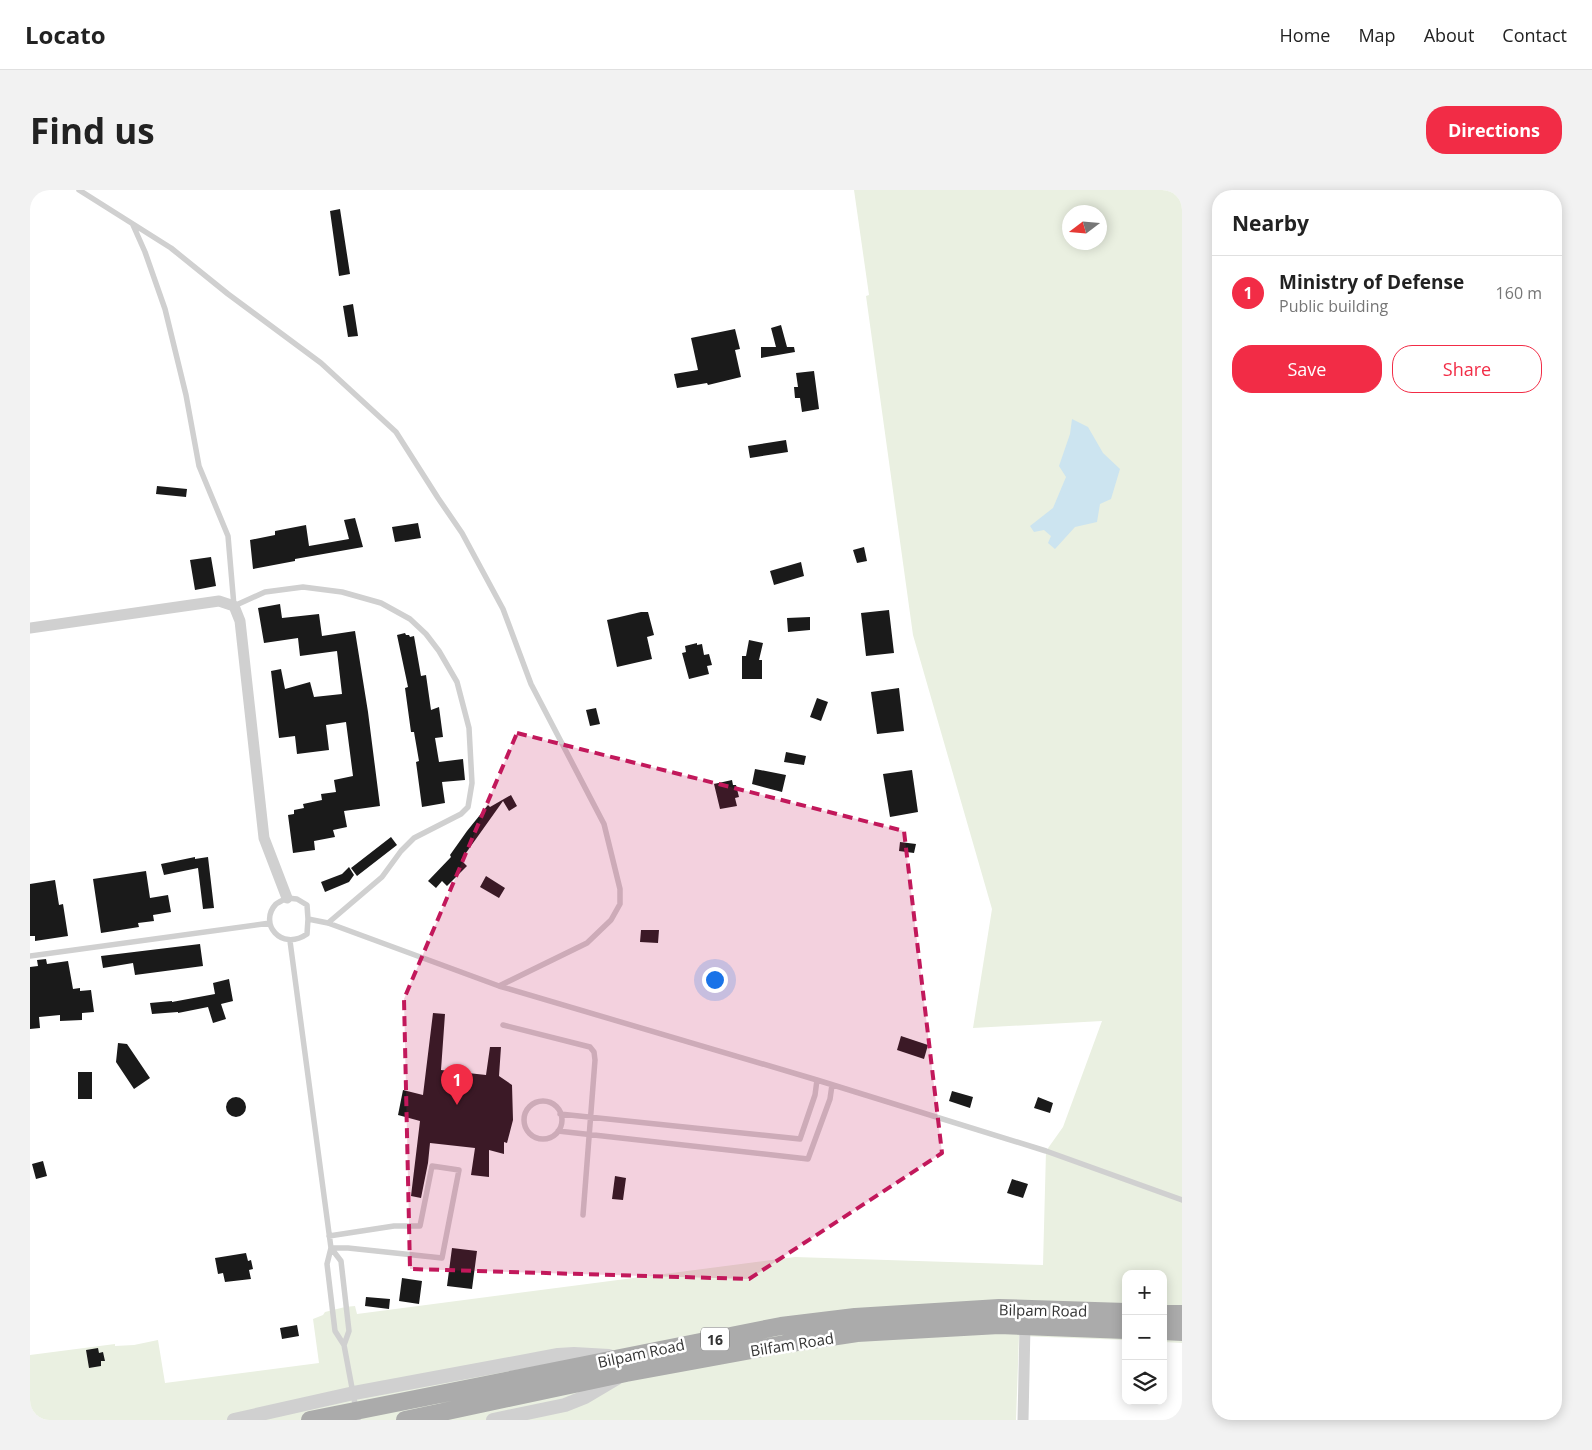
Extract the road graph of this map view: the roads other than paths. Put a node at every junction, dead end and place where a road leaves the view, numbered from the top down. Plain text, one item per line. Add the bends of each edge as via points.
1 (78, 190) edge
2 (133, 225) junction
3 (234, 606) junction
4 (30, 628) edge
5 (286, 898) junction
6 (308, 919) junction
7 (270, 923) junction
8 (328, 923) junction
9 (290, 941) junction
10 (30, 956) edge
11 (499, 986) junction
12 (503, 1025) dead end
13 (817, 1080) junction
14 (832, 1085) junction
15 (560, 1114) junction
16 (591, 1116) junction
17 (558, 1131) junction
18 (590, 1135) junction
19 (1182, 1200) edge
20 (583, 1215) dead end
21 (329, 1236) junction
22 (331, 1248) junction
23 (1122, 1312) edge
24 (1167, 1314) edge
25 (1182, 1314) edge
26 (1025, 1326) junction
27 (1122, 1330) edge
28 (1167, 1331) edge
29 (1182, 1332) edge
30 (344, 1345) junction
31 (624, 1365) junction
32 (354, 1392) junction
33 (357, 1416) edge
34 (234, 1420) edge
35 (310, 1420) edge
36 (404, 1420) edge
37 (493, 1420) edge
38 (1023, 1420) edge

1 - 2 lane
2 - 3 lane via 146,252 165,309 186,394 199,466 228,536
2 - 11 lane via 171,248 321,363 396,432 462,532 503,609 531,684 604,824 620,889 620,904 610,920 587,943
3 - 4 street via 219,602
3 - 5 street via 240,621 264,838
3 - 8 lane via 265,592 303,587 342,592 381,603 401,613 422,630 457,682 469,728 472,783 468,806 461,814 414,838 382,877
5 - 6 lane via 297,899 306,905
5 - 7 lane via 271,912
6 - 8 lane
6 - 9 lane via 306,934
7 - 9 lane via 274,932
7 - 10 lane
8 - 11 lane
9 - 21 lane
11 - 13 lane
12 - 16 lane via 590,1047 595,1060
13 - 14 lane
13 - 16 lane via 816,1095 800,1139
14 - 18 lane via 808,1159
14 - 19 lane via 1046,1151
15 - 16 lane
15 - 17 lane via 562,1122
15 - 17 lane via 555,1106 544,1102 532,1105 525,1115 526,1127 534,1136 545,1139
16 - 18 lane
17 - 18 lane
18 - 20 lane
21 - 22 lane
21 - 22 lane via 394,1226 420,1226 432,1166 459,1170 442,1258
22 - 30 lane via 327,1264 334,1317 336,1331
22 - 30 lane via 341,1261 349,1331
23 - 31 main road, Bilpam Road / 16 via 999,1308 855,1317 782,1326
24 - 25 main road
26 - 27 main road, Bilfam Road / 16
26 - 31 main road, Bilfam Road / 16 via 857,1333
26 - 38 street
28 - 29 main road
30 - 32 lane
31 - 32 street via 574,1354 558,1355
31 - 33 main road, Bilpam Road / 16
31 - 36 main road, Bilfam Road / 16
31 - 37 street via 576,1401
32 - 33 lane
32 - 34 street
33 - 35 main road, Bilpam Road / 16

